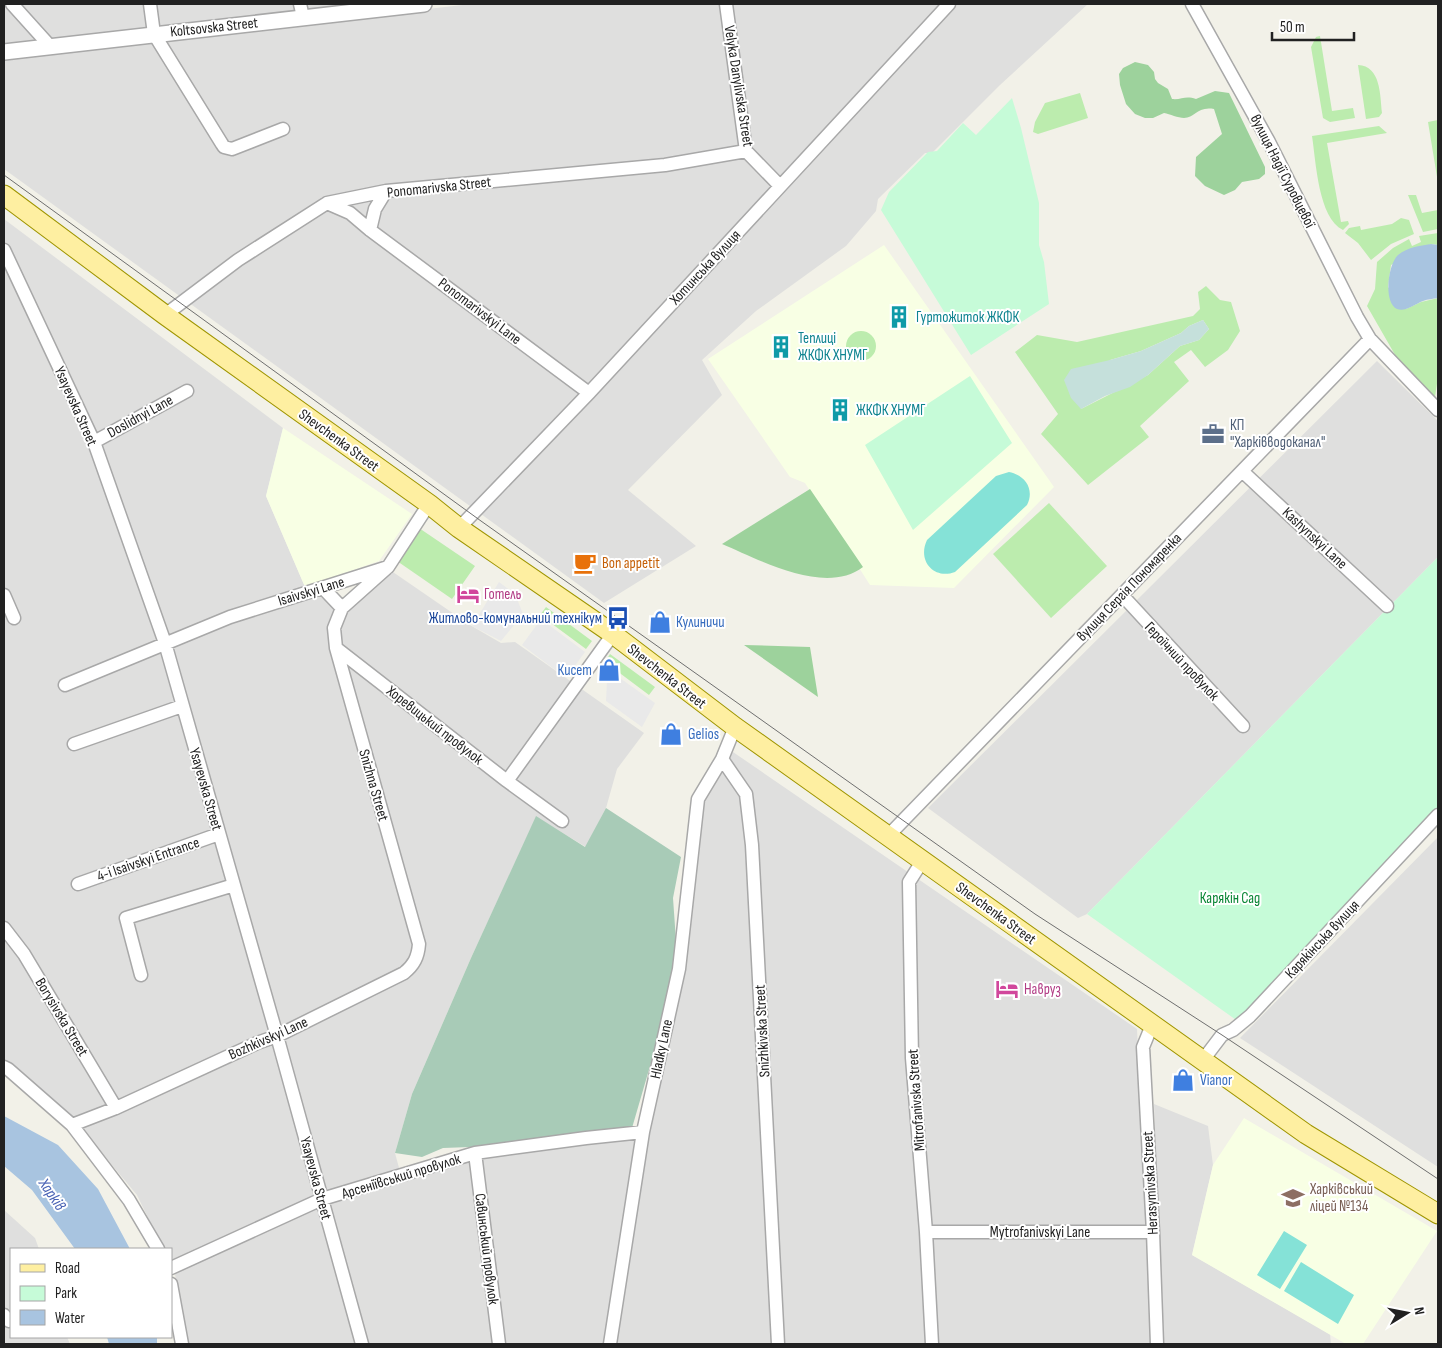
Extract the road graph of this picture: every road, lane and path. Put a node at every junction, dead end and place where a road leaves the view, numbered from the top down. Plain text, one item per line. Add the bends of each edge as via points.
1 (12, 4) edge
2 (150, 4) edge
3 (424, 4) edge
4 (726, 4) edge
5 (949, 4) edge
6 (1192, 4) edge
7 (302, 11) edge
8 (154, 34) junction
9 (49, 45) junction
10 (4, 52) edge
11 (283, 129) dead end
12 (746, 151) junction
13 (780, 186) junction
14 (386, 191) junction
15 (4, 195) edge
16 (327, 203) junction
17 (370, 230) junction
18 (4, 250) edge
19 (165, 315) junction
20 (1370, 339) junction
21 (187, 390) dead end
22 (590, 393) junction
23 (1438, 410) edge
24 (94, 442) junction
25 (1242, 471) junction
26 (429, 504) junction
27 (459, 528) junction
28 (388, 567) junction
29 (323, 588) junction
30 (4, 595) edge
31 (1122, 595) junction
32 (1387, 606) dead end
33 (342, 608) junction
34 (14, 618) dead end
35 (613, 634) junction
36 (165, 642) junction
37 (336, 648) junction
38 (363, 669) junction
39 (344, 677) junction
40 (65, 685) dead end
41 (182, 706) junction
42 (1243, 726) dead end
43 (735, 727) junction
44 (74, 744) dead end
45 (722, 759) junction
46 (507, 781) junction
47 (1438, 815) edge
48 (562, 821) dead end
49 (219, 834) junction
50 (888, 836) junction
51 (923, 860) junction
52 (78, 884) dead end
53 (234, 885) junction
54 (4, 928) edge
55 (416, 961) joint
56 (140, 975) dead end
57 (1152, 1024) junction
58 (277, 1036) junction
59 (1203, 1060) junction
60 (4, 1067) edge
61 (116, 1108) junction
62 (72, 1125) junction
63 (643, 1132) junction
64 (475, 1153) junction
65 (322, 1199) junction
66 (1438, 1214) edge
67 (926, 1232) junction
68 (1153, 1232) junction
69 (157, 1248) edge
70 (172, 1268) edge
71 (172, 1289) edge
72 (182, 1344) edge
73 (362, 1344) edge
74 (499, 1344) edge
75 (610, 1344) edge
76 (778, 1344) edge
77 (932, 1344) edge
78 (1157, 1344) edge

1 - 9 street
2 - 8 street
3 - 7 street, Koltsovska Street
4 - 12 street, Velyka Danylivska Street
5 - 13 street, Хотинська вулиця
6 - 20 street, вулиця Надії Суровцевої via 1269,142
7 - 8 street, Koltsovska Street
8 - 9 street, Koltsovska Street
8 - 11 street via 222,144 236,148
9 - 10 street, Koltsovska Street
12 - 13 street, Velyka Danylivska Street
12 - 14 street, Ponomarivska Street via 665,165
13 - 22 street, Хотинська вулиця
14 - 16 street, Ponomarivska Street
14 - 17 street via 375,209
15 - 19 main road, Shevchenka Street
16 - 17 street, Ponomarivskyi Lane via 350,213
16 - 19 street, Ponomarivska Street via 238,260
17 - 22 street, Ponomarivskyi Lane
18 - 24 street, Ysayevska Street
19 - 26 main road, Shevchenka Street
20 - 23 street, вулиця Надії Суровцевої
20 - 25 street, вулиця Сергія Пономаренка
21 - 24 street, Doslidnyi Lane
22 - 27 street, Хотинська вулиця
24 - 36 street, Ysayevska Street
25 - 31 street, вулиця Сергія Пономаренка
25 - 32 street, Kashynskyi Lane
26 - 27 main road, Shevchenka Street
26 - 28 street
27 - 35 main road, Shevchenka Street
28 - 29 street, Isaivskyi Lane
28 - 33 street
29 - 33 street
29 - 36 street, Isaivskyi Lane via 230,617
30 - 34 street
31 - 42 street, Героїчний провулок
31 - 50 street, вулиця Сергія Пономаренка
33 - 37 street, Snizhna Street via 334,628
35 - 43 main road, Shevchenka Street
35 - 46 street
36 - 40 street, Isaivskyi Lane
36 - 41 street, Ysayevska Street
37 - 38 street, Хоревицький провулок
37 - 39 street, Snizhna Street
38 - 39 street via 352,670
38 - 46 street, Хоревицький провулок
39 - 55 street, Snizhna Street via 419,944
41 - 44 street
41 - 49 street, Ysayevska Street
43 - 45 street
43 - 50 main road, Shevchenka Street
45 - 63 street, Hladky Lane via 698,798 679,969
45 - 76 street, Snizhkivska Street via 746,794 752,845
46 - 48 street, Хоревицький провулок
47 - 59 street, Карякінська вулиця via 1250,1016 1222,1035
49 - 52 street, 4-i Isaivskyi Entrance
49 - 53 street, Ysayevska Street
50 - 51 main road, Shevchenka Street
51 - 57 main road, Shevchenka Street
51 - 67 street, Mitrofanivska Street via 910,882 912,1058
53 - 56 street via 126,918
53 - 58 street, Ysayevska Street
54 - 61 street, Borysivska Street via 24,954
55 - 58 street, Bozhkivskyi Lane via 404,973
57 - 59 main road, Shevchenka Street
57 - 68 street, Herasymivska Street via 1143,1047
58 - 61 street, Bozhkivskyi Lane
58 - 65 street, Ysayevska Street
59 - 66 main road, Shevchenka Street via 1306,1134
60 - 62 street
61 - 62 street, Bozhkivskyi Lane
62 - 69 street via 129,1200
63 - 64 street, Арсеніївський провулок
63 - 75 street, Hladky Lane
64 - 65 street, Арсеніївський провулок
64 - 74 street, Савинський провулок
65 - 70 street, Арсеніївський провулок
65 - 73 street, Ysayevska Street
67 - 68 street, Mytrofanivskyi Lane
67 - 77 street, Mitrofanivska Street
68 - 78 street, Herasymivska Street
71 - 72 street

